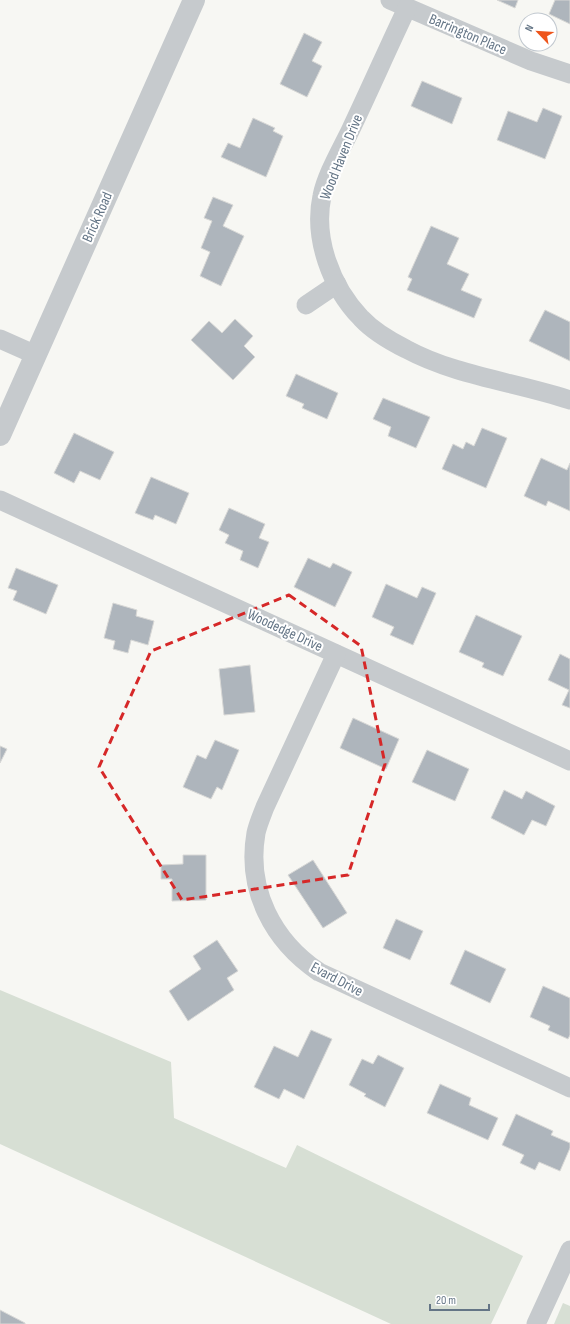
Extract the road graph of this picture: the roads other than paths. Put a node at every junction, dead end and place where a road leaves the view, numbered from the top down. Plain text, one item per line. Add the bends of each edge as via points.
1 (194, 0) edge
2 (390, 0) edge
3 (407, 8) junction
4 (570, 74) edge
5 (337, 284) junction
6 (306, 305) dead end
7 (0, 339) edge
8 (36, 355) junction
9 (570, 400) edge
10 (0, 435) edge
11 (0, 500) edge
12 (336, 654) junction
13 (570, 761) edge
14 (570, 1088) edge
15 (570, 1250) edge
16 (536, 1324) edge

1 - 8 street, Brick Road
2 - 3 street, Barrington Place
3 - 4 street, Barrington Place via 531,61
3 - 5 street, Wood Haven Drive via 322,195 321,234 326,260
5 - 6 street
5 - 9 street, Wood Haven Drive via 361,318 406,350 458,370
7 - 8 street
8 - 10 street, Brick Road
11 - 12 street, Woodedge Drive
12 - 13 street, Woodedge Drive
12 - 14 street, Evard Drive via 265,807 256,832 256,883 264,909 292,951 319,972
15 - 16 street

